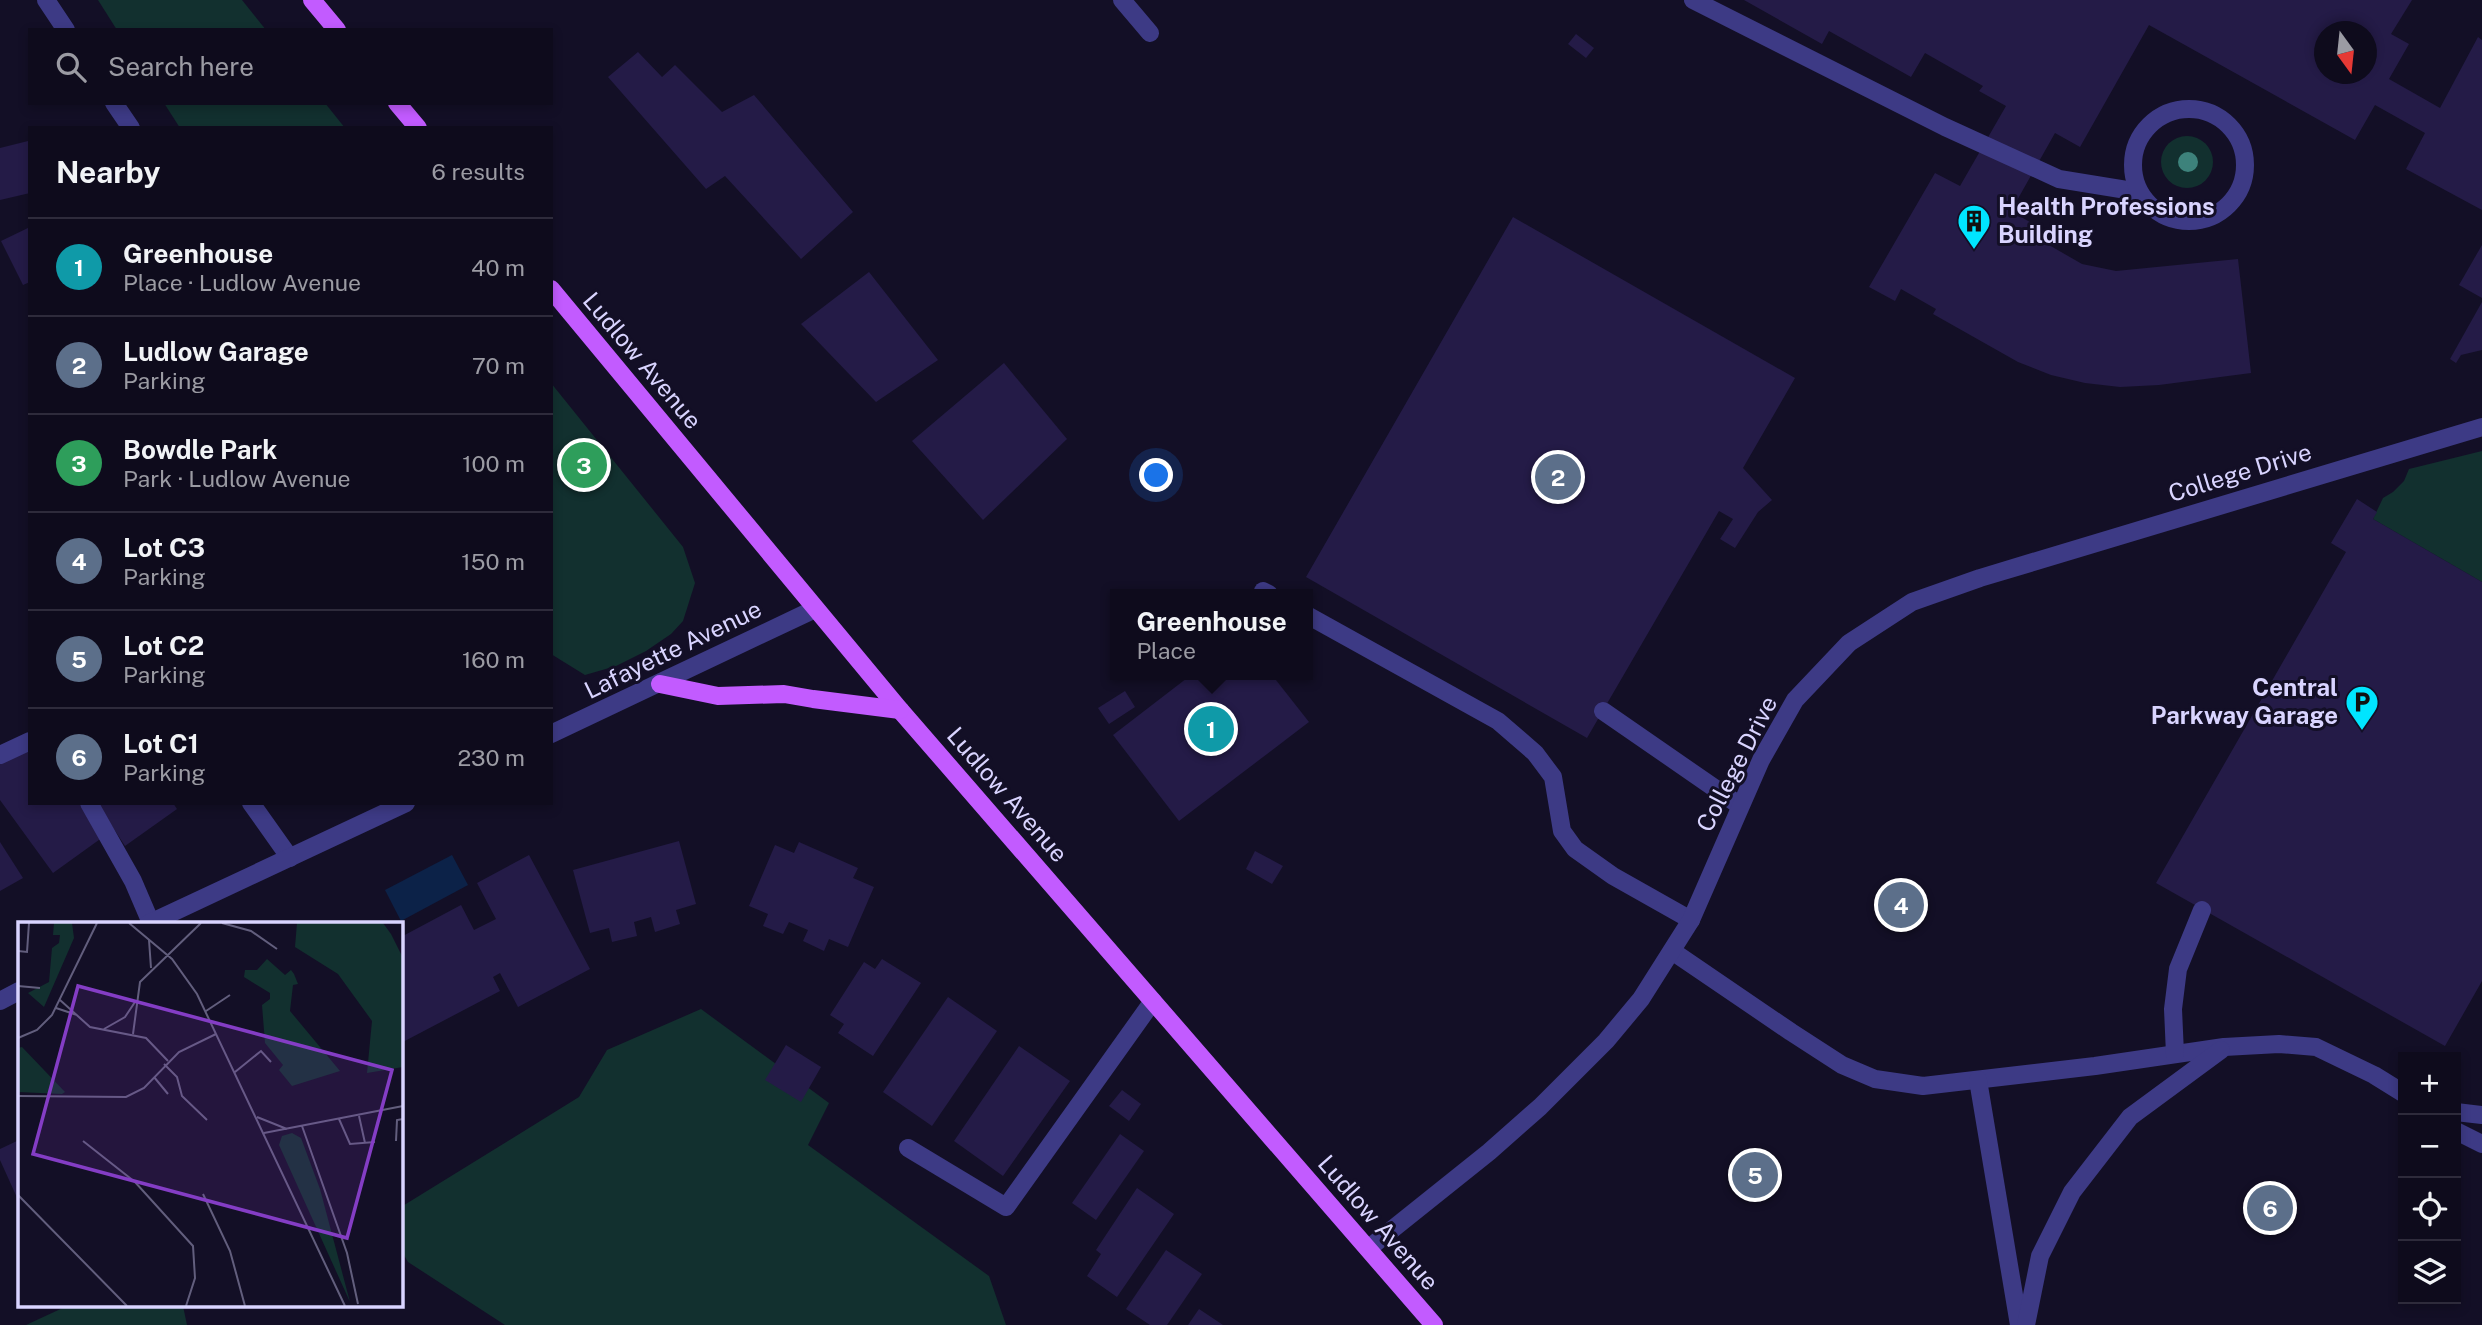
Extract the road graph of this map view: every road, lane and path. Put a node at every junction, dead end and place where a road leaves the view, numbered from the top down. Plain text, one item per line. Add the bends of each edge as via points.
1 (46, 0) edge
2 (312, 0) edge
3 (1122, 0) edge
4 (1693, 0) edge
5 (65, 28) edge
6 (335, 28) edge
7 (1150, 33) dead end
8 (115, 105) edge
9 (399, 105) edge
10 (130, 126) edge
11 (416, 126) edge
12 (2139, 192) junction
13 (553, 291) edge
14 (2482, 427) edge
15 (815, 609) junction
16 (1313, 618) edge
17 (660, 684) junction
18 (900, 710) junction
19 (1603, 711) dead end
20 (553, 733) edge
21 (28, 742) edge
22 (0, 755) edge
23 (90, 805) edge
24 (252, 805) edge
25 (402, 805) edge
26 (1739, 805) junction
27 (290, 858) junction
28 (2202, 910) dead end
29 (1691, 920) junction
30 (149, 922) edge
31 (151, 922) edge
32 (1671, 951) junction
33 (18, 992) edge
34 (0, 1001) edge
35 (1153, 1001) junction
36 (2224, 1047) junction
37 (2175, 1054) junction
38 (1978, 1080) junction
39 (2398, 1090) edge
40 (2461, 1113) edge
41 (2482, 1115) edge
42 (2461, 1134) edge
43 (2482, 1144) edge
44 (908, 1148) dead end
45 (1369, 1248) junction
46 (1434, 1325) edge
47 (2019, 1325) edge
48 (2026, 1325) edge

1 - 5 street
2 - 6 main road
3 - 7 street
4 - 12 street via 2059,179
8 - 10 street
9 - 11 main road
12 - 12 street via 2164,216 2181,221 2215,215 2240,191 2245,174 2238,136 2226,121 2190,108 2153,120 2140,135 2133,154 2132,173
13 - 15 main road, Ludlow Avenue
14 - 26 street, College Drive via 1912,601 1849,643 1795,700
15 - 17 street, Lafayette Avenue
15 - 18 main road, Ludlow Avenue
16 - 29 street via 1498,721 1535,753 1553,778 1562,831 1574,849
17 - 18 main road via 718,696 784,694
17 - 20 street, Lafayette Avenue
18 - 35 main road, Ludlow Avenue
19 - 26 street
21 - 22 street
23 - 30 street via 133,881
24 - 27 street
25 - 27 street
26 - 29 street, College Drive
27 - 31 street
28 - 37 street via 2178,968 2173,1009
29 - 32 street, College Drive
32 - 38 street via 1842,1065 1875,1079 1923,1086
32 - 45 street, College Drive via 1641,999 1606,1041 1540,1107
33 - 34 street
35 - 44 street via 1006,1208
35 - 45 main road, Ludlow Avenue
36 - 37 street
36 - 39 street via 2316,1047
36 - 48 street via 2130,1117 2071,1192 2040,1256
37 - 38 street
38 - 47 street
40 - 41 street
42 - 43 street
45 - 46 main road, Ludlow Avenue

